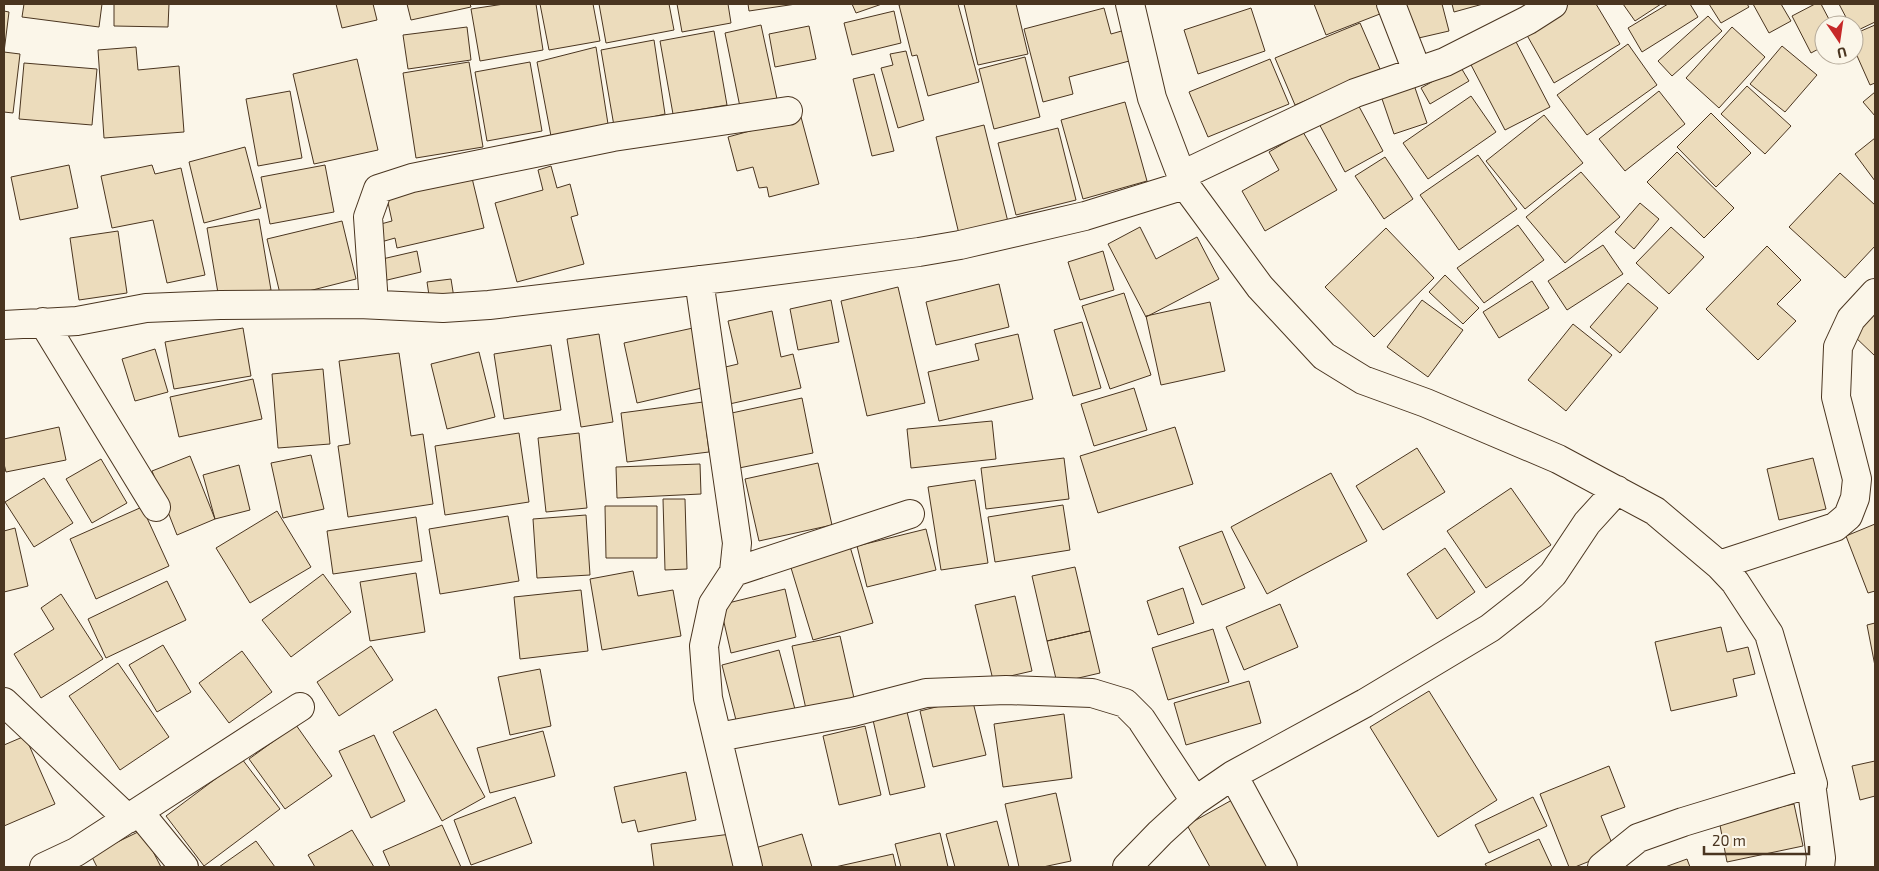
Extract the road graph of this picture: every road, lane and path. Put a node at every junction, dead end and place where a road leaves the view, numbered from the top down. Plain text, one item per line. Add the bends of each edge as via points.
1 (1130, 4) edge
2 (1391, 4) edge
3 (1553, 4) edge
4 (1417, 71) junction
5 (788, 110) dead end
6 (1184, 180) junction
7 (699, 280) junction
8 (1875, 293) edge
9 (374, 304) junction
10 (43, 322) junction
11 (4, 325) edge
12 (1617, 490) junction
13 (156, 507) dead end
14 (910, 514) dead end
15 (1719, 565) junction
16 (734, 572) junction
17 (4, 702) edge
18 (300, 706) dead end
19 (718, 737) junction
20 (1232, 775) junction
21 (1811, 783) junction
22 (1195, 801) junction
23 (134, 816) junction
24 (44, 867) edge
25 (184, 867) edge
26 (748, 867) edge
27 (1126, 867) edge
28 (1283, 867) edge
29 (1602, 867) edge
30 (1820, 867) edge

1 - 6 street via 1152,98
2 - 4 street
3 - 4 street via 1445,62
4 - 6 street via 1355,94
5 - 9 street via 613,137 412,178 378,189 368,216
6 - 7 street via 1085,216 960,245
6 - 12 street via 1260,287 1324,356 1363,380 1558,458
7 - 9 street via 452,307
7 - 16 street via 737,543
8 - 15 street via 1851,319 1838,347 1836,397 1857,479 1855,498 1848,516 1835,528
9 - 10 street via 146,308 77,321
10 - 11 street
10 - 13 street
12 - 15 street via 1655,511
12 - 20 street via 1587,523 1553,574 1490,628 1365,703
14 - 16 street
15 - 21 street via 1735,582 1769,634
16 - 19 street via 713,604 704,646 708,698
17 - 23 street
18 - 23 street
19 - 22 street via 853,712 926,693 1006,690 1092,693 1124,703 1142,719
19 - 26 street
20 - 22 street
20 - 28 street
21 - 29 street via 1638,838
21 - 30 street
22 - 27 street
23 - 24 street via 76,852
23 - 25 street

